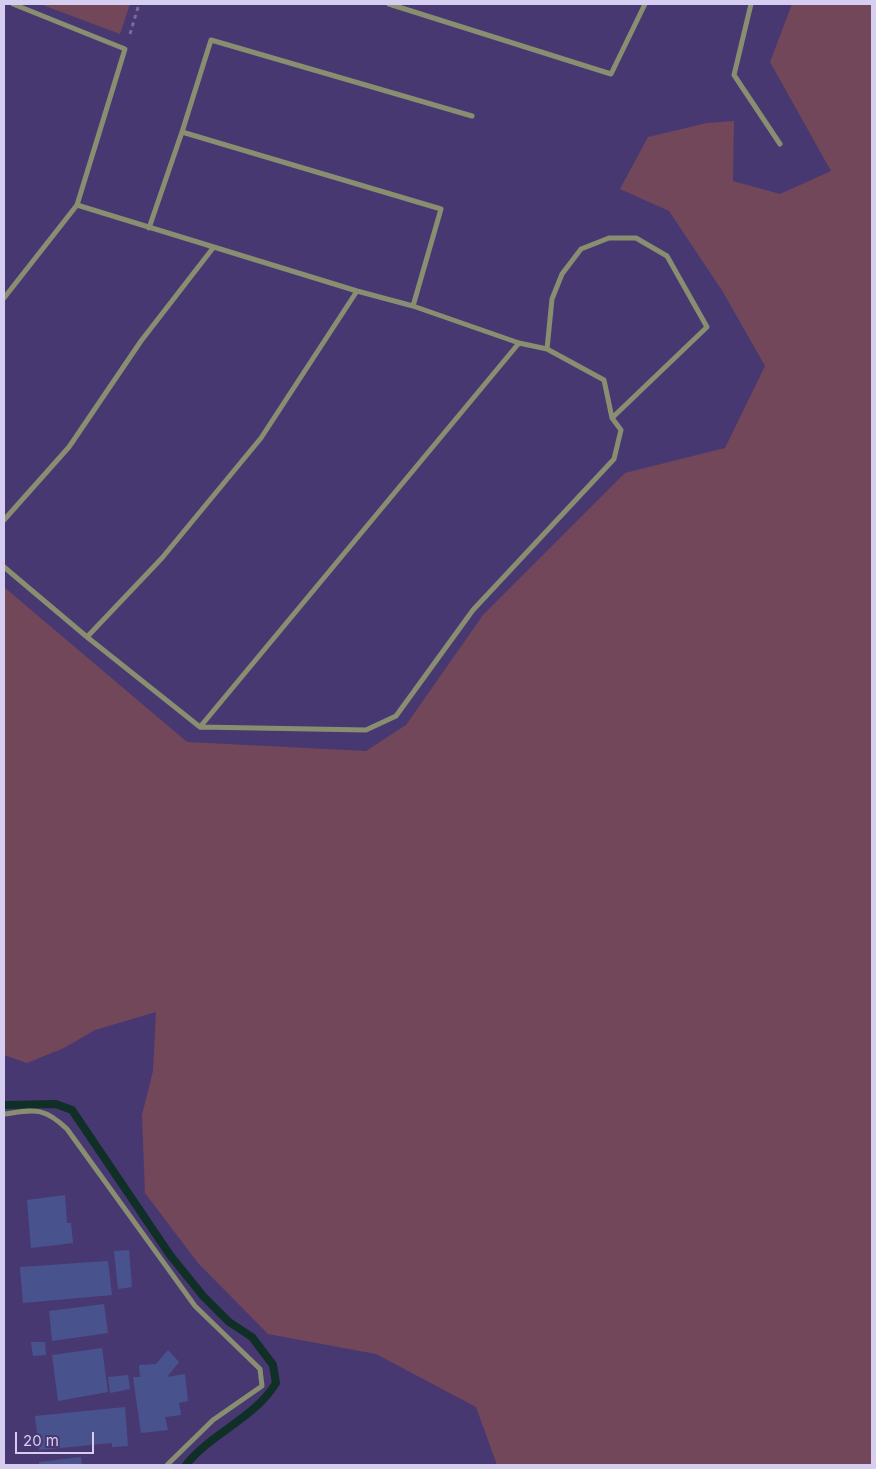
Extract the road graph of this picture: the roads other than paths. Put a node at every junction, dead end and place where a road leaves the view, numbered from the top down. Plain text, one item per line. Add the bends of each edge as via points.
1 (13, 4) edge
2 (388, 4) edge
3 (645, 4) edge
4 (751, 4) edge
5 (472, 116) dead end
6 (182, 132) junction
7 (780, 144) dead end
8 (77, 205) junction
9 (149, 228) junction
10 (214, 248) junction
11 (357, 291) junction
12 (4, 298) edge
13 (413, 306) junction
14 (519, 343) junction
15 (547, 349) junction
16 (612, 418) junction
17 (4, 520) edge
18 (4, 567) edge
19 (87, 637) junction
20 (200, 727) junction
21 (4, 1114) edge
22 (167, 1465) edge

1 - 8 street via 125,49
2 - 3 street via 611,74
4 - 7 street via 734,75
5 - 6 street via 211,40
6 - 9 street
6 - 13 street via 441,209
8 - 9 street
8 - 12 street
9 - 10 street
10 - 11 street
10 - 17 street via 142,341 69,447
11 - 13 street
11 - 19 street via 261,438 162,558
13 - 14 street
14 - 15 street
14 - 20 street
15 - 16 street via 604,380
15 - 16 street via 552,299 562,274 581,249 609,238 636,238 667,256 707,327
16 - 20 street via 621,430 614,459 473,610 396,716 366,730
18 - 19 street
19 - 20 street
21 - 22 street via 38,1110 67,1129 195,1306 260,1369 262,1386 213,1420

